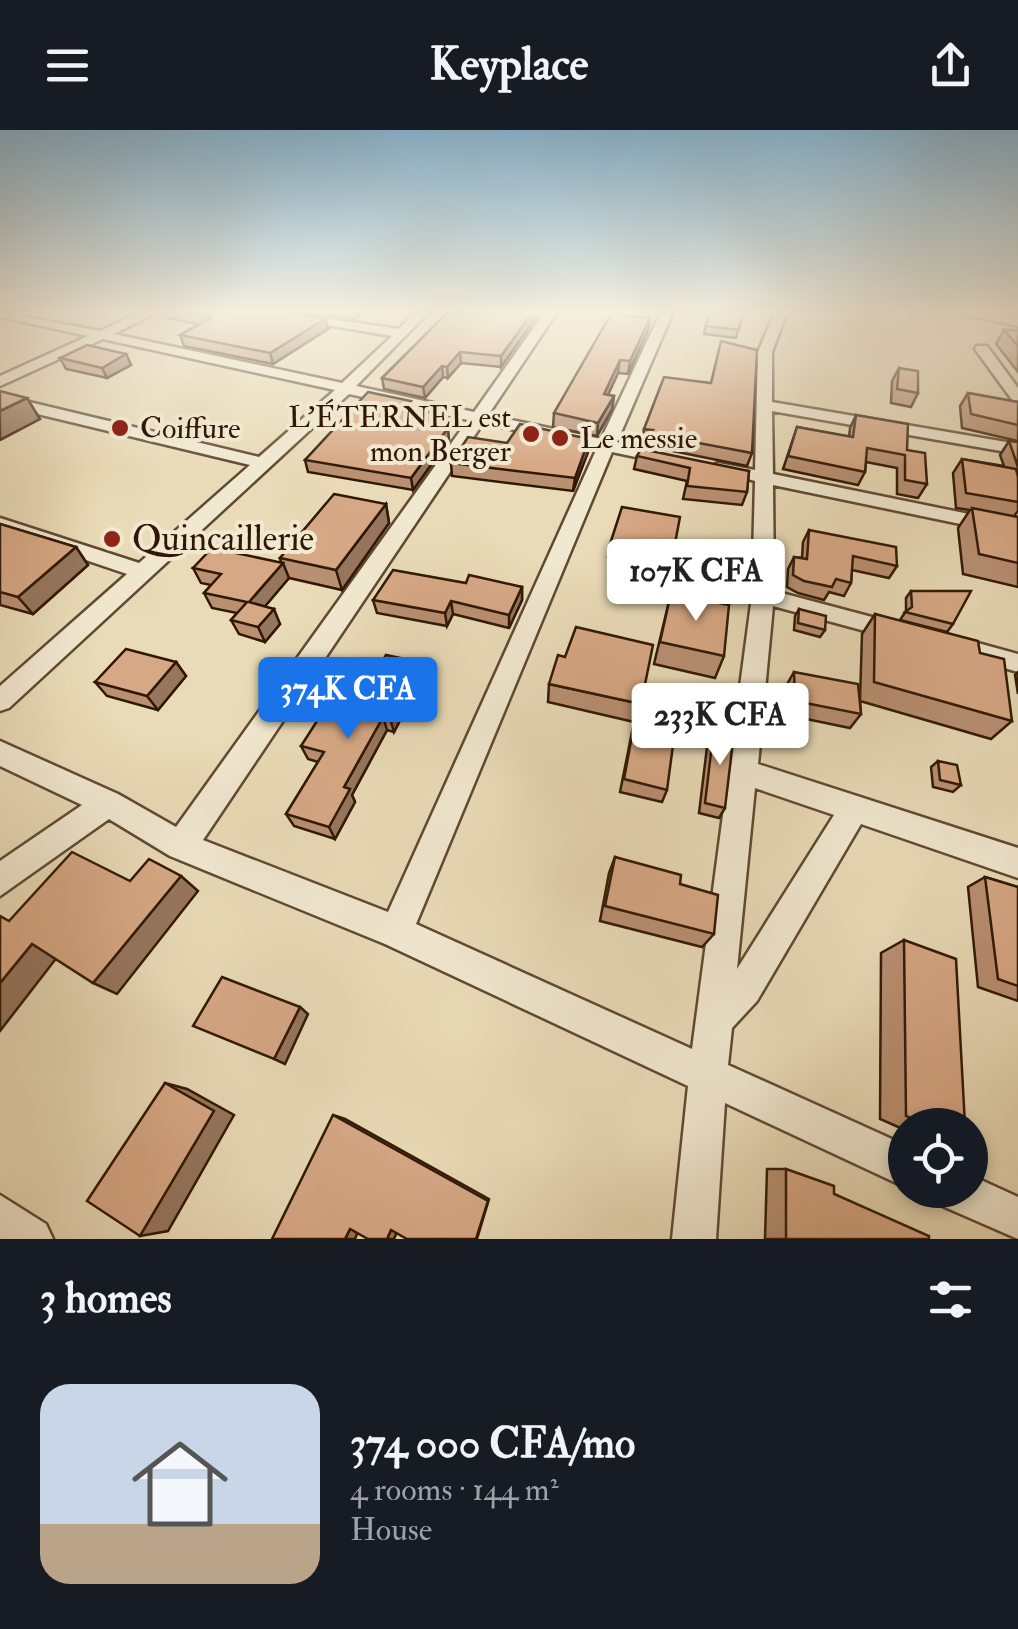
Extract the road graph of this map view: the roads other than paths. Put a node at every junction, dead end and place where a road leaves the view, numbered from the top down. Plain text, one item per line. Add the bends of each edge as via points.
1 (40, 364) edge
2 (225, 364) edge
3 (370, 364) edge
4 (515, 364) edge
5 (644, 364) edge
6 (766, 364) edge
7 (993, 364) edge
8 (0, 382) edge
9 (344, 390) junction
10 (1018, 398) edge
11 (0, 400) edge
12 (765, 405) junction
13 (478, 418) junction
14 (607, 447) junction
15 (1018, 450) edge
16 (685, 462) edge
17 (261, 463) junction
18 (705, 466) edge
19 (764, 477) junction
20 (0, 524) edge
21 (1018, 530) edge
22 (141, 572) junction
23 (762, 596) junction
24 (1018, 662) edge
25 (0, 701) edge
26 (0, 753) edge
27 (742, 772) junction
28 (108, 804) junction
29 (854, 808) junction
30 (181, 846) junction
31 (1018, 863) edge
32 (0, 880) edge
33 (396, 932) junction
34 (714, 1020) junction
35 (708, 1074) junction
36 (888, 1158) edge
37 (988, 1205) edge
38 (0, 1218) edge
39 (1018, 1219) edge
40 (31, 1239) edge
41 (694, 1239) edge

1 - 8 street
2 - 9 street
3 - 9 street
4 - 13 street
5 - 14 street
6 - 12 street
7 - 10 street
9 - 13 street
9 - 17 street
11 - 17 street
12 - 15 street
12 - 19 street
13 - 14 street
13 - 30 street
14 - 16 street
14 - 33 street
17 - 22 street
18 - 19 street
19 - 21 street
19 - 23 street
20 - 22 street
22 - 25 street
23 - 24 street
23 - 27 street
26 - 28 street
27 - 29 street
27 - 34 street
28 - 30 street
28 - 32 street
29 - 31 street
29 - 34 street via 745,989
30 - 33 street
33 - 35 street
34 - 35 street
35 - 36 street
35 - 41 street
37 - 39 street
38 - 40 street

